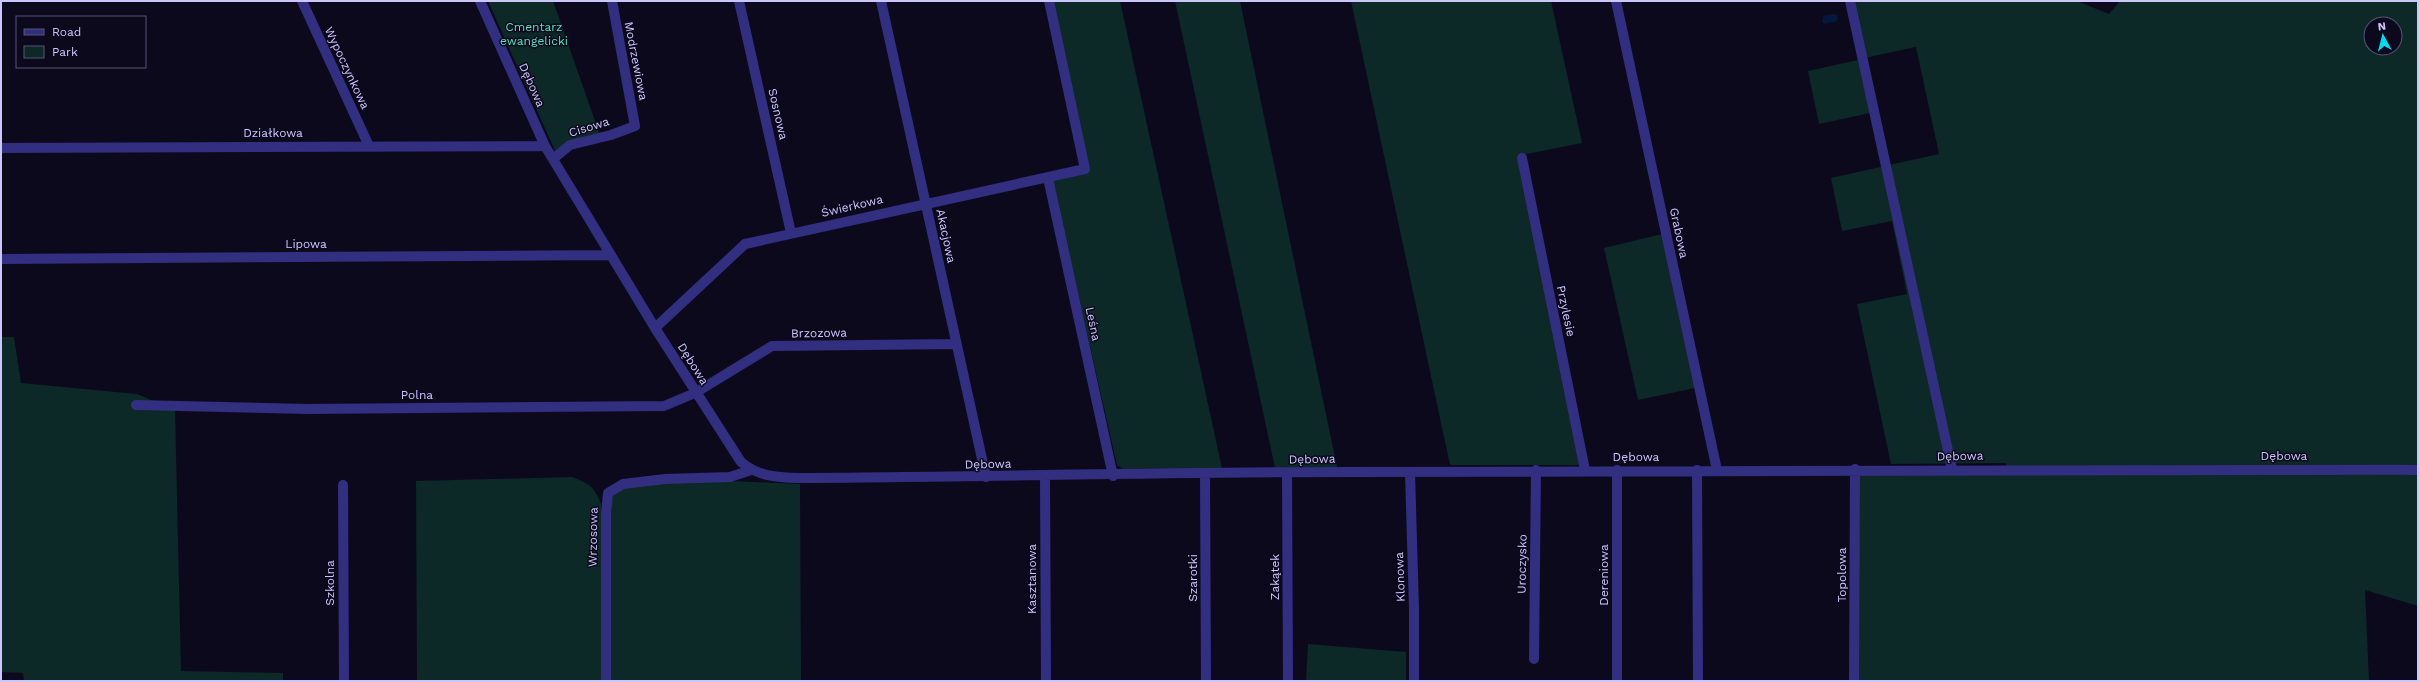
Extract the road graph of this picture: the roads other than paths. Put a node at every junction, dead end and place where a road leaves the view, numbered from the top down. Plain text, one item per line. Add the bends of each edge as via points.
1 (302, 1) edge
2 (480, 1) edge
3 (612, 1) edge
4 (739, 1) edge
5 (881, 1) edge
6 (1049, 1) edge
7 (1616, 1) edge
8 (1850, 1) edge
9 (635, 126) joint
10 (369, 146) junction
11 (545, 146) junction
12 (1, 148) edge
13 (1522, 158) dead end
14 (553, 160) junction
15 (1048, 178) junction
16 (925, 203) junction
17 (791, 234) junction
18 (610, 255) junction
19 (1, 259) edge
20 (655, 328) junction
21 (956, 344) junction
22 (695, 393) junction
23 (136, 405) dead end
24 (1855, 469) junction
25 (1952, 469) junction
26 (751, 470) junction
27 (1536, 470) junction
28 (1586, 470) junction
29 (1617, 470) junction
30 (1697, 470) junction
31 (1717, 470) junction
32 (2418, 470) edge
33 (1410, 472) junction
34 (1287, 473) junction
35 (1206, 474) junction
36 (1045, 476) junction
37 (1113, 476) junction
38 (986, 477) junction
39 (343, 485) dead end
40 (1534, 658) dead end
41 (344, 681) edge
42 (606, 681) edge
43 (1046, 681) edge
44 (1206, 681) edge
45 (1288, 681) edge
46 (1414, 681) edge
47 (1617, 681) edge
48 (1698, 681) edge
49 (1854, 681) edge

1 - 10 street, Wypoczynkowa
2 - 11 street, Dębowa
3 - 9 street, Modrzewiowa
4 - 17 street, Sosnowa
5 - 16 street, Akacjowa
6 - 15 street, Świerkowa via 1085,169
7 - 31 street, Grabowa
8 - 25 street
9 - 14 street, Cisowa via 570,145
10 - 11 street, Działkowa
10 - 12 street, Działkowa
11 - 14 street, Dębowa
13 - 28 street, Przylesie
14 - 18 street, Dębowa
15 - 16 street, Świerkowa
15 - 37 street, Leśna
16 - 17 street, Świerkowa
16 - 21 street, Akacjowa
17 - 20 street, Świerkowa via 745,244
18 - 19 street, Lipowa
18 - 20 street, Dębowa
20 - 22 street, Dębowa
21 - 22 street, Brzozowa via 772,346
21 - 38 street, Akacjowa
22 - 23 street, Polna via 664,406 308,409
22 - 26 street, Dębowa via 741,462
24 - 25 street, Dębowa
24 - 31 street, Dębowa
24 - 49 street, Topolowa
25 - 32 street, Dębowa
26 - 38 street, Dębowa via 768,476 795,478
26 - 42 street, Wrzosowa via 730,478 665,479 623,484 608,493
27 - 28 street, Dębowa
27 - 33 street, Dębowa
27 - 40 street, Uroczysko
28 - 29 street, Dębowa
29 - 30 street, Dębowa
29 - 47 street, Dereniowa
30 - 31 street, Dębowa
30 - 48 street
33 - 34 street, Dębowa
33 - 46 street, Klonowa
34 - 35 street, Dębowa
34 - 45 street, Zakątek
35 - 37 street, Dębowa
35 - 44 street, Szarotki
36 - 37 street, Dębowa
36 - 38 street, Dębowa
36 - 43 street, Kasztanowa
39 - 41 street, Szkolna

